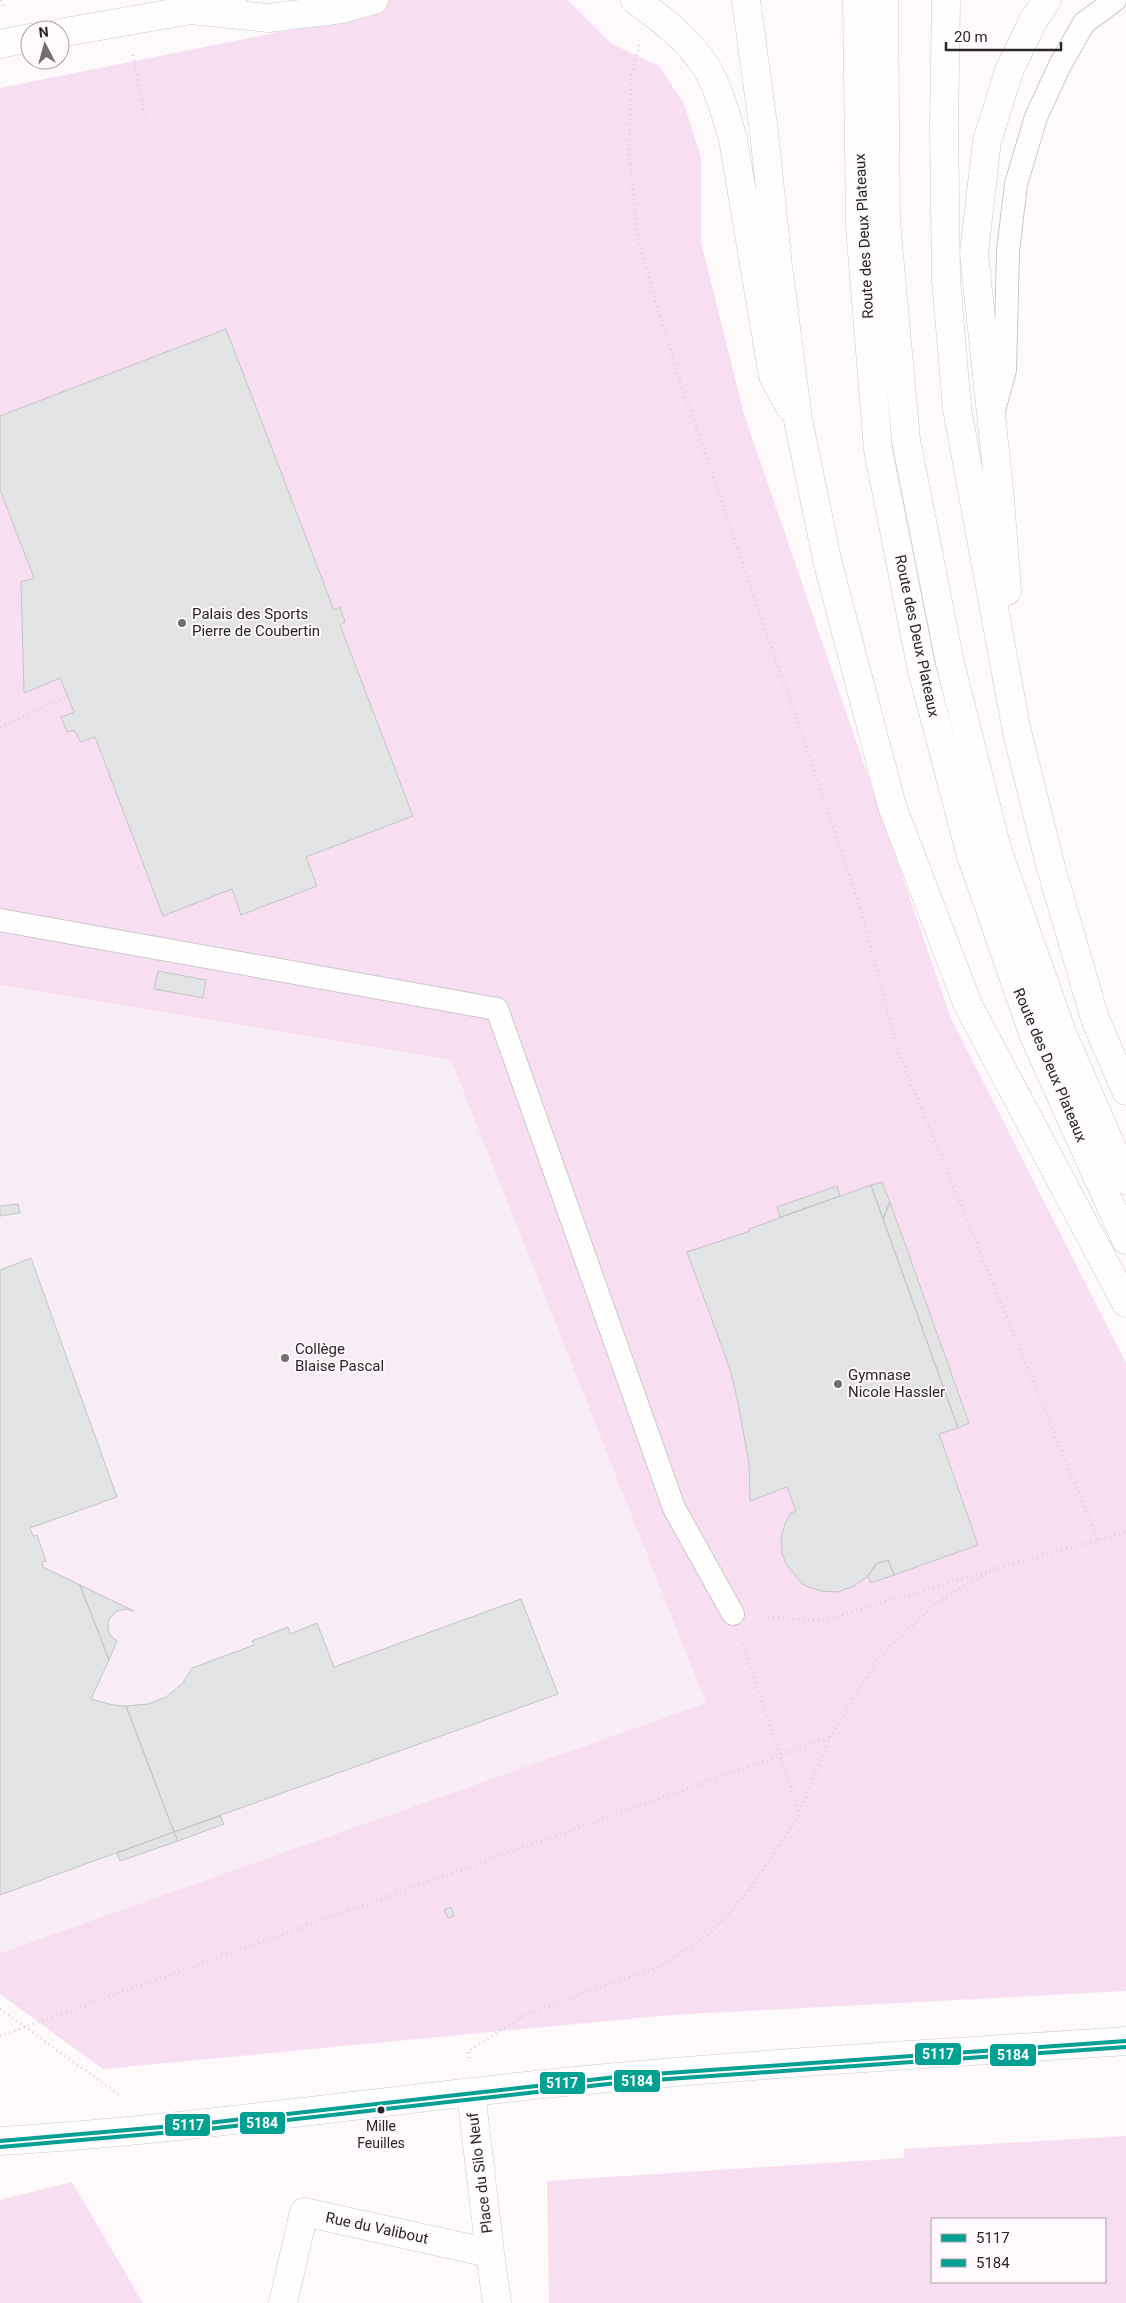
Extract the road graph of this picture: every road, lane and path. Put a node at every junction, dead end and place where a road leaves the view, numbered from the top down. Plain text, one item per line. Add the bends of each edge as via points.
1 (232, 0) edge
2 (374, 0) edge
3 (635, 0) edge
4 (746, 0) edge
5 (858, 0) edge
6 (884, 0) edge
7 (946, 0) edge
8 (1047, 0) edge
9 (1114, 0) edge
10 (191, 10) junction
11 (70, 31) edge
12 (640, 38) dead end
13 (20, 40) edge
14 (0, 44) edge
15 (133, 53) dead end
16 (145, 116) dead end
17 (798, 420) junction
18 (991, 420) junction
19 (67, 696) dead end
20 (0, 727) edge
21 (1017, 732) junction
22 (0, 920) edge
23 (1126, 1092) edge
24 (1126, 1180) edge
25 (1126, 1240) edge
26 (1126, 1303) edge
27 (1126, 1532) edge
28 (1098, 1540) junction
29 (994, 1569) junction
30 (733, 1614) junction
31 (830, 1737) junction
32 (779, 1755) junction
33 (799, 1812) junction
34 (0, 2009) edge
35 (26, 2027) junction
36 (0, 2036) edge
37 (1126, 2041) edge
38 (471, 2093) junction
39 (164, 2128) junction
40 (1, 2141) edge
41 (490, 2253) junction
42 (283, 2303) edge
43 (497, 2303) edge

1 - 10 main road
2 - 10 main road via 342,9 268,18
3 - 17 main road via 659,16 700,60 724,106 773,376
4 - 17 main road
5 - 25 main road, Route des Deux Plateaux via 860,227 878,448 921,666 970,852 1034,1036
6 - 24 main road, Route des Deux Plateaux via 886,222 906,440 950,663 997,849 1062,1034
7 - 21 main road via 946,279 957,409
8 - 18 main road via 1009,71 986,141 974,253
9 - 18 lane via 1084,22 1036,117 1019,174 1008,251 1005,370
10 - 11 main road
12 - 28 path via 631,78 629,154 638,241 676,370 857,896 898,1051
13 - 14 main road
15 - 16 path
17 - 26 main road via 828,564 892,806 968,1005
18 - 21 main road
19 - 20 path
21 - 23 main road via 1051,868 1095,1019
22 - 30 lane via 497,1009 674,1508
27 - 28 path
28 - 29 path
29 - 30 path via 820,1621
29 - 31 path via 934,1604 877,1660
30 - 32 path
31 - 32 path
31 - 33 path
32 - 33 path
32 - 35 path
33 - 38 path via 747,1893 709,1934 657,1968 530,2012 468,2051
34 - 35 path
35 - 36 path
35 - 39 path
37 - 38 main road via 746,2066
38 - 39 main road
38 - 41 main road, Place du Silo Neuf
39 - 40 main road
41 - 42 main road, Rue du Valibout via 304,2212
41 - 43 main road

